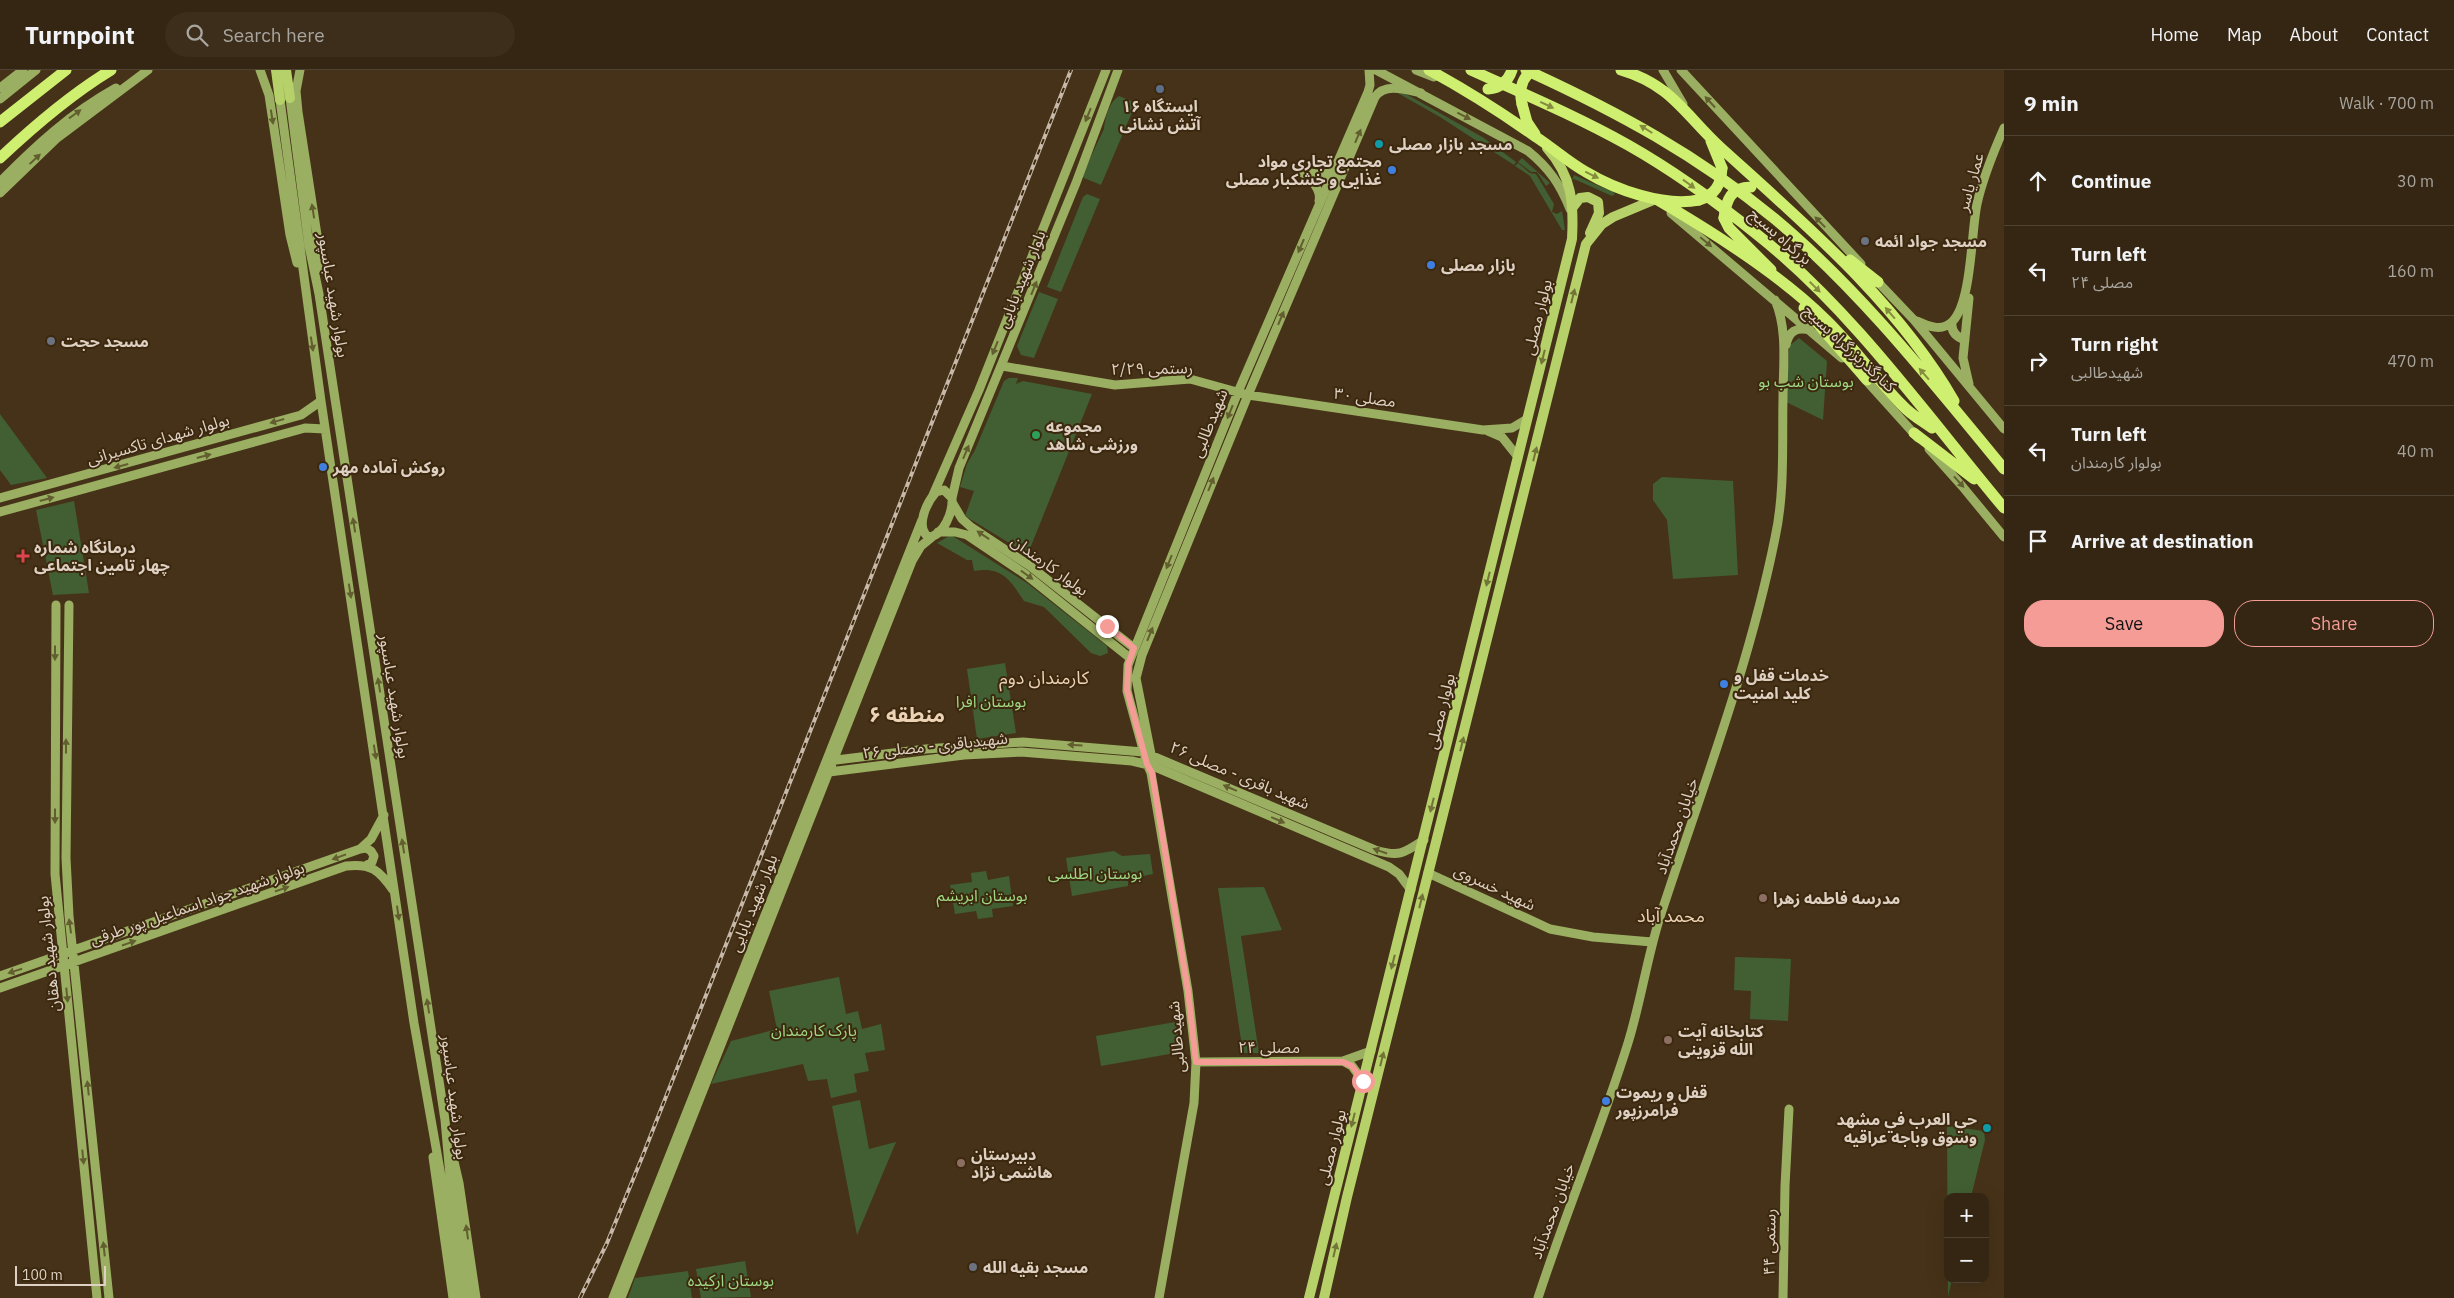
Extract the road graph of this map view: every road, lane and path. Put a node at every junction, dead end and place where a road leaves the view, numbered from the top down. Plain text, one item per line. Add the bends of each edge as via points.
1 (23, 70) edge
2 (36, 70) edge
3 (66, 70) edge
4 (111, 70) edge
5 (149, 70) edge
6 (261, 70) edge
7 (276, 70) edge
8 (286, 70) edge
9 (300, 70) edge
10 (1106, 70) edge
11 (1118, 70) edge
12 (1368, 70) edge
13 (1376, 70) edge
14 (1416, 70) edge
15 (1429, 70) edge
16 (1471, 70) edge
17 (1512, 70) edge
18 (1526, 70) edge
19 (1533, 70) edge
20 (1620, 70) edge
21 (1663, 70) edge
22 (1680, 70) edge
23 (1460, 87) junction
24 (0, 88) edge
25 (1421, 93) junction
26 (1371, 95) junction
27 (0, 99) edge
28 (285, 99) junction
29 (1689, 112) junction
30 (0, 122) edge
31 (2004, 128) edge
32 (1709, 137) junction
33 (1538, 138) junction
34 (0, 158) edge
35 (1334, 170) junction
36 (0, 182) edge
37 (0, 193) edge
38 (1656, 199) junction
39 (1780, 202) junction
40 (1319, 205) junction
41 (1573, 211) junction
42 (1315, 225) junction
43 (1815, 233) junction
44 (1586, 244) junction
45 (1780, 281) junction
46 (1966, 281) junction
47 (1878, 282) junction
48 (320, 294) junction
49 (306, 296) junction
50 (1775, 300) junction
51 (1914, 320) junction
52 (1952, 323) junction
53 (1810, 330) junction
54 (1262, 337) junction
55 (1271, 340) junction
56 (1965, 340) junction
57 (1784, 352) junction
58 (1002, 366) junction
59 (1867, 380) junction
60 (1970, 386) junction
61 (1243, 393) junction
62 (321, 400) junction
63 (300, 414) junction
64 (1527, 419) junction
65 (1967, 425) junction
66 (305, 428) junction
67 (2004, 428) edge
68 (325, 430) junction
69 (1483, 430) junction
70 (1914, 433) junction
71 (1948, 441) junction
72 (1518, 457) junction
73 (2004, 469) edge
74 (1990, 491) junction
75 (933, 495) junction
76 (0, 498) edge
77 (952, 500) junction
78 (2004, 508) edge
79 (0, 512) edge
80 (922, 520) junction
81 (935, 535) junction
82 (2004, 537) edge
83 (56, 605) dead end
84 (69, 605) dead end
85 (1134, 648) junction
86 (1130, 658) junction
87 (1023, 742) junction
88 (1021, 752) junction
89 (1147, 753) junction
90 (828, 765) junction
91 (1150, 768) junction
92 (384, 814) junction
93 (1424, 840) junction
94 (360, 849) junction
95 (367, 865) junction
96 (1428, 873) junction
97 (1411, 890) junction
98 (395, 893) junction
99 (1652, 942) junction
100 (73, 952) junction
101 (63, 955) junction
102 (75, 962) junction
103 (64, 965) junction
104 (0, 976) edge
105 (0, 988) edge
106 (1371, 1051) junction
107 (1196, 1062) junction
108 (1343, 1062) junction
109 (1363, 1081) junction
110 (1789, 1109) dead end
111 (445, 1120) junction
112 (430, 1124) junction
113 (97, 1298) edge
114 (109, 1298) edge
115 (452, 1298) edge
116 (460, 1298) edge
117 (468, 1298) edge
118 (476, 1298) edge
119 (613, 1298) edge
120 (621, 1298) edge
121 (1159, 1298) edge
122 (1309, 1298) edge
123 (1324, 1298) edge
124 (1538, 1298) edge
125 (1783, 1298) edge

1 - 24 street
2 - 27 street
3 - 30 highway
4 - 34 highway via 48,115
36 -> 5 street via 51,132 94,101
37 -> 5 street via 56,139
6 -> 49 street via 269,95 290,235
7 - 28 main road
8 - 28 main road
48 -> 9 street via 317,235 296,91
10 -> 75 street, بلوار شهید بابایی
58 -> 11 street, بلوار شهید بابایی
12 - 26 street
13 - 25 street
14 - 23 street
15 - 23 highway
16 -> 71 highway, بزرگراه بسیج via 1587,123 1629,146 1680,178 1760,236 1836,309
17 - 23 highway, bridge via 1500,86 1488,89
65 -> 18 highway, بزرگراه بسیج via 1853,294 1774,219 1641,125
19 - 33 highway, bridge via 1523,81 1520,92 1527,122
20 - 29 highway via 1636,74 1664,90
21 - 29 street
47 -> 22 street
23 - 33 highway
25 - 26 street via 1401,88
25 -> 41 street via 1528,151 1556,179
26 - 35 street, شهیدطالبی
42 -> 26 street, شهیدطالبی
28 - 48 street, بولوار شهید عباسپور
28 - 49 street, بولوار شهید عباسپور
29 - 32 highway
31 - 46 street, عمار یاسر via 1977,203
32 - 38 highway, bridge via 1722,168 1717,189 1710,197 1684,203
32 - 39 highway
33 -> 38 highway via 1588,174
33 - 41 main road, بولوار مصلی via 1562,167 1570,183
35 - 40 street, شهیدطالبی
35 - 40 street via 1316,175 1299,170 1319,191
38 - 44 main road, بولوار مصلی via 1612,217
38 - 45 highway
38 -> 50 street, کنارگذربزرگراه بسیج
39 - 43 highway
39 - 45 highway, bridge via 1751,187 1738,189 1732,192 1725,204 1724,218 1729,228
40 - 42 street, شهیدطالبی
41 - 44 main road via 1580,198 1593,198 1600,207
41 -> 64 main road, بولوار مصلی via 1572,239
42 -> 54 street, شهیدطالبی
55 -> 42 street, شهیدطالبی
43 - 47 highway
65 -> 43 highway via 1936,370 1854,273
96 -> 44 main road, بولوار مصلی
45 - 59 highway
45 - 71 highway via 1825,318 1902,406
46 - 52 street, عمار یاسر via 1962,306
46 - 56 street via 1970,292
47 - 51 street
111 -> 48 street, بولوار شهید عباسپور
49 -> 62 street, بولوار شهید عباسپور
50 - 53 street, کنارگذربزرگراه بسیج
50 - 57 street, خیابان محمدآباد via 1782,315
51 - 52 street via 1932,328
51 - 60 street
52 - 56 street via 1954,335
53 - 57 street, خیابان محمدآباد via 1802,328 1791,332
53 - 59 street, کنارگذربزرگراه بسیج
54 - 55 street
54 - 61 street, شهیدطالبی
55 - 61 street, شهیدطالبی
56 - 60 street via 1963,358
57 - 99 street, خیابان محمدآباد via 1783,434 1776,536 1742,669
58 - 61 street, رستمی ۲/۲۹ via 1115,385 1190,379
77 -> 58 street, بلوار شهید بابایی via 959,468
59 - 70 street, کنارگذربزرگراه بسیج
60 - 67 street
61 - 69 street, مصلی ۳۰
61 -> 85 street, شهیدطالبی
89 -> 61 street, شهیدطالبی via 1137,668
62 - 63 street, بولوار شهدای تاکسیرانی
62 - 68 street, بولوار شهید عباسپور
63 - 66 street via 308,417 310,422
63 -> 76 street, بولوار شهدای تاکسیرانی
64 - 69 street via 1512,428
64 - 72 main road, بولوار مصلی
65 - 73 highway, بزرگراه بسیج
66 - 68 street, بولوار شهدای تاکسیرانی
79 -> 66 street, بولوار شهدای تاکسیرانی
68 -> 92 street, بولوار شهید عباسپور
69 - 72 street via 1502,437
70 - 74 highway
70 -> 82 street, کنارگذربزرگراه بسیج
71 - 74 highway, بزرگراه بسیج
72 -> 93 main road, بولوار مصلی
74 - 78 highway, بزرگراه بسیج
75 - 77 street via 944,490
75 - 80 street, بلوار شهید بابایی
77 - 81 street, بلوار شهید بابایی via 950,515
85 -> 77 street, بولوار کارمندان via 1030,566 971,528
80 - 81 street via 924,534 928,537
80 - 90 street, بلوار شهید بابایی
81 -> 86 street, بولوار کارمندان via 955,532 966,535 1025,574
81 - 90 street, بلوار شهید بابایی via 920,546 912,561
83 -> 101 street, بولوار شهید دهقان via 55,874
100 -> 84 street, بولوار شهید دهقان via 66,858
85 - 86 street, شهیدطالبی
86 - 89 street, شهیدطالبی via 1127,690
87 - 88 street
89 -> 87 street, شهید باقری - مصلی ۲۶
87 - 90 street, شهید باقری - مصلی ۲۶ via 926,749
88 - 90 street, شهیدباقری - مصلی ۲۶
88 - 91 street, شهیدباقری - مصلی ۲۶ via 1132,761
89 - 91 street, شهیدطالبی
93 -> 89 street, شهید باقری - مصلی ۲۶ via 1394,856
90 - 119 street, بلوار شهید بابایی
90 - 120 street, بلوار شهید بابایی
91 -> 97 street, شهیدباقری - مصلی ۲۶ via 1389,867
91 - 107 street, شهیدطالبی via 1188,991
92 - 94 street, بولوار شهید جواد اسماعیل پور طرقی via 372,840
92 - 98 street, بولوار شهید عباسپور
93 - 97 main road, بولوار مصلی
94 - 95 street via 366,848 374,856
94 -> 100 street, بولوار شهید جواد اسماعیل پور طرقی
95 - 98 street via 379,872
102 -> 95 street, بولوار شهید جواد اسماعیل پور طرقی via 346,866
96 - 99 street, شهید خسروی via 1550,929
123 -> 96 main road, بولوار مصلی
97 -> 106 main road, بولوار مصلی
98 -> 112 street, بولوار شهید عباسپور
99 - 124 street, خیابان محمدآباد via 1645,982 1627,1045
100 - 101 street, بولوار شهید جواد اسماعیل پور طرقی
100 - 102 street, بولوار شهید دهقان
101 - 103 street, بولوار شهید دهقان
101 -> 104 street, بولوار شهید جواد اسماعیل پور طرقی
102 - 103 street, بولوار شهید جواد اسماعیل پور طرقی
114 -> 102 street, بولوار شهید دهقان
103 - 105 street, بولوار شهید جواد اسماعیل پور طرقی
103 -> 113 street, بولوار شهید دهقان
106 - 108 street
106 - 109 main road, بولوار مصلی
107 - 108 street, مصلی ۲۴
107 - 121 street, شهیدطالبی via 1194,1103
108 - 109 street via 1352,1066
109 -> 122 main road, بولوار مصلی
110 - 125 street, رستمی ۴۴
111 - 117 street, بولوار شهید عباسپور
118 -> 111 street via 459,1183
112 - 115 street via 434,1177
112 - 116 street, بولوار شهید عباسپور

